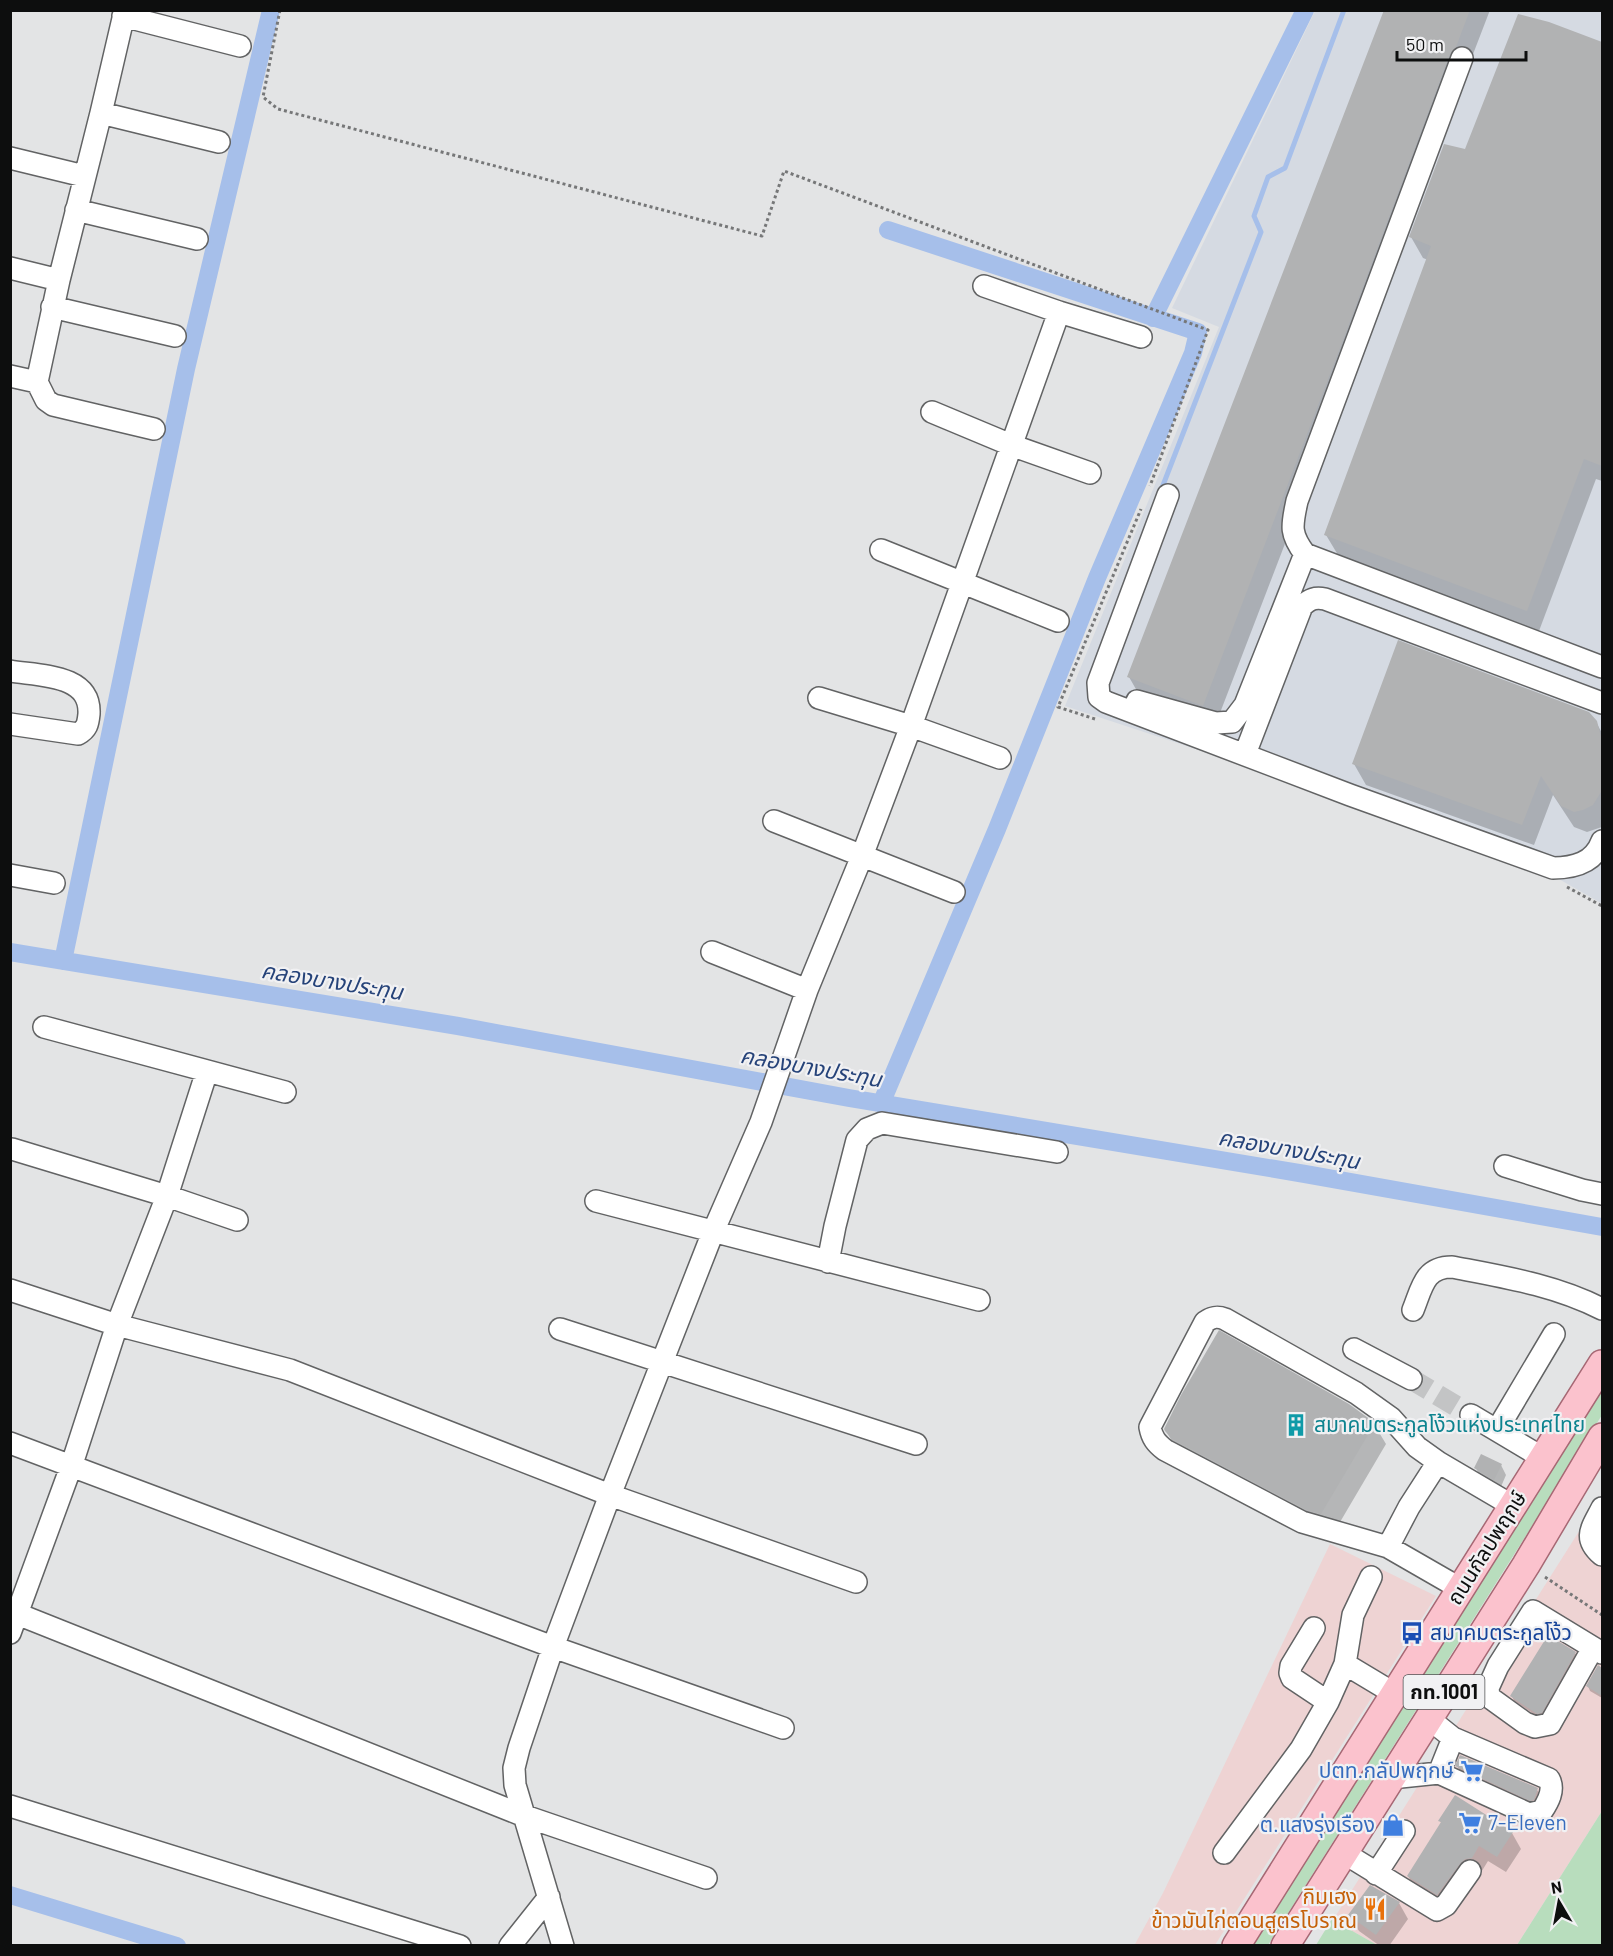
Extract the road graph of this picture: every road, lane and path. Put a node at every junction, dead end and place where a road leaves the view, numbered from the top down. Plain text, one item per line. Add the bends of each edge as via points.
1 (124, 13) edge
2 (240, 46) dead end
3 (1462, 58) dead end
4 (101, 113) junction
5 (219, 142) dead end
6 (10, 158) edge
7 (84, 176) junction
8 (76, 210) junction
9 (197, 239) dead end
10 (10, 268) edge
11 (59, 280) junction
12 (984, 286) dead end
13 (52, 307) junction
14 (1059, 312) junction
15 (175, 336) dead end
16 (1141, 337) dead end
17 (10, 376) edge
18 (37, 382) junction
19 (932, 412) dead end
20 (154, 429) dead end
21 (1011, 445) junction
22 (1090, 473) dead end
23 (1168, 495) dead end
24 (881, 550) dead end
25 (1305, 554) junction
26 (962, 583) junction
27 (1058, 621) dead end
28 (1602, 667) edge
29 (10, 671) edge
30 (819, 698) dead end
31 (1137, 701) dead end
32 (1602, 703) edge
33 (10, 724) edge
34 (911, 726) junction
35 (1245, 754) junction
36 (1000, 758) dead end
37 (774, 821) dead end
38 (1602, 841) edge
39 (862, 856) junction
40 (10, 875) edge
41 (54, 883) dead end
42 (954, 892) dead end
43 (712, 952) dead end
44 (807, 990) junction
45 (44, 1027) dead end
46 (207, 1071) junction
47 (285, 1092) dead end
48 (12, 1149) dead end
49 (1057, 1152) dead end
50 (1505, 1166) dead end
51 (1602, 1194) edge
52 (167, 1196) junction
53 (596, 1201) dead end
54 (237, 1220) dead end
55 (713, 1232) junction
56 (828, 1262) junction
57 (10, 1290) edge
58 (979, 1300) dead end
59 (1602, 1309) edge
60 (1413, 1310) dead end
61 (117, 1324) junction
62 (560, 1329) dead end
63 (1554, 1334) dead end
64 (1354, 1349) dead end
65 (663, 1361) junction
66 (1602, 1364) edge
67 (1411, 1379) tunnel mouth
68 (1471, 1415) tunnel mouth
69 (1497, 1430) junction
70 (1602, 1437) edge
71 (10, 1443) edge
72 (916, 1444) dead end
73 (1543, 1458) junction
74 (1438, 1462) junction
75 (72, 1464) junction
76 (610, 1495) junction
77 (1513, 1506) junction
78 (1602, 1508) edge
79 (1388, 1547) junction
80 (1602, 1555) edge
81 (1526, 1565) junction
82 (1371, 1577) dead end
83 (856, 1582) dead end
84 (1461, 1589) junction
85 (1508, 1592) junction
86 (1533, 1611) junction
87 (14, 1612) edge
88 (1602, 1615) edge
89 (1314, 1628) dead end
90 (10, 1634) edge
91 (553, 1647) junction
92 (1470, 1650) junction
93 (1598, 1651) edge
94 (1345, 1664) junction
95 (1498, 1666) junction
96 (1395, 1694) junction
97 (1328, 1702) junction
98 (1428, 1718) junction
99 (783, 1728) dead end
100 (1452, 1738) junction
101 (1438, 1773) junction
102 (1391, 1778) junction
103 (10, 1806) edge
104 (522, 1815) junction
105 (1404, 1831) dead end
106 (1224, 1853) dead end
107 (1344, 1853) junction
108 (1470, 1871) dead end
109 (1376, 1874) junction
110 (706, 1878) dead end
111 (549, 1896) junction
112 (460, 1946) edge
113 (510, 1946) edge
114 (562, 1946) edge
115 (1236, 1946) edge
116 (1285, 1946) edge

1 - 2 street
1 - 4 street
3 - 25 street via 1297,501 1295,541
4 - 5 street
4 - 7 street
6 - 7 street
7 - 8 street
8 - 9 street
8 - 11 street
10 - 11 street
11 - 13 street
12 - 14 street
13 - 15 street
13 - 18 street
14 - 16 street
14 - 21 street
17 - 18 street
18 - 20 street via 53,405
19 - 21 street
21 - 22 street
21 - 26 street
23 - 35 street via 1097,691 1106,702
24 - 26 street
25 - 28 street
25 - 31 street via 1245,705 1232,722 1216,723
26 - 27 street
26 - 34 street
29 - 33 street via 69,681 84,692 89,708 85,730 78,734
30 - 34 street
32 - 35 street via 1317,598 1302,606
34 - 36 street
34 - 39 street
35 - 38 street via 1553,868 1578,866 1599,849
37 - 39 street
39 - 42 street
39 - 44 street
40 - 41 street
43 - 44 street
44 - 55 street via 761,1122
45 - 46 street
46 - 47 street
46 - 52 street
48 - 52 street
49 - 56 street via 882,1123 867,1129 857,1140
50 - 51 street
52 - 54 street
52 - 61 street
53 - 55 street
55 - 56 street
55 - 65 street
56 - 58 street
57 - 61 street
59 - 60 street via 1570,1293 1541,1285 1440,1267 1426,1278
61 - 75 street
61 - 76 street via 290,1370
62 - 65 street
63 - 69 street
64 - 67 street
65 - 72 street
65 - 76 street
66 - 73 main road, ถนนกัลปพฤกษ์ / กท.1001
68 - 69 street
69 - 73 street
70 - 81 main road, ถนนกัลปพฤกษ์ / กท.1001
71 - 75 street
73 - 77 main road, ถนนกัลปพฤกษ์ / กท.1001
74 - 77 street
74 - 79 street
74 - 79 street via 1417,1447 1383,1412 1332,1378 1225,1319 1210,1318 1205,1322 1150,1427 1156,1443 1302,1522
75 - 87 street
75 - 91 street
76 - 83 street
76 - 91 street
77 - 84 main road, ถนนกัลปพฤกษ์ / กท.1001
78 - 80 street via 1590,1530 1592,1545
79 - 84 street
81 - 85 main road, ถนนกัลปพฤกษ์ / กท.1001
81 - 88 path
82 - 94 street via 1353,1615
84 - 96 main road, ถนนกัลปพฤกษ์ / กท.1001
85 - 86 street
85 - 92 main road, ถนนกัลปพฤกษ์ / กท.1001
86 - 93 street
86 - 95 street
87 - 90 street
87 - 104 street
89 - 97 street via 1290,1673
91 - 99 street
91 - 104 street via 514,1768
92 - 95 street
92 - 98 main road, ถนนกัลปพฤกษ์ / กท.1001
93 - 95 street via 1550,1724 1542,1727 1525,1724 1489,1697 1488,1688
94 - 96 street
94 - 97 street
96 - 115 main road, ถนนกัลปพฤกษ์ / กท.1001
97 - 106 street via 1301,1749
98 - 100 street
98 - 102 main road, ถนนกัลปพฤกษ์ / กท.1001
100 - 101 street
100 - 101 street via 1544,1776 1552,1790 1542,1812 1529,1814
101 - 102 street
102 - 107 main road, ถนนกัลปพฤกษ์ / กท.1001
103 - 112 street
104 - 110 street
104 - 111 street
105 - 109 street
107 - 109 street
107 - 116 main road, ถนนกัลปพฤกษ์ / กท.1001
108 - 109 street via 1446,1905 1437,1910
111 - 113 street
111 - 114 street

